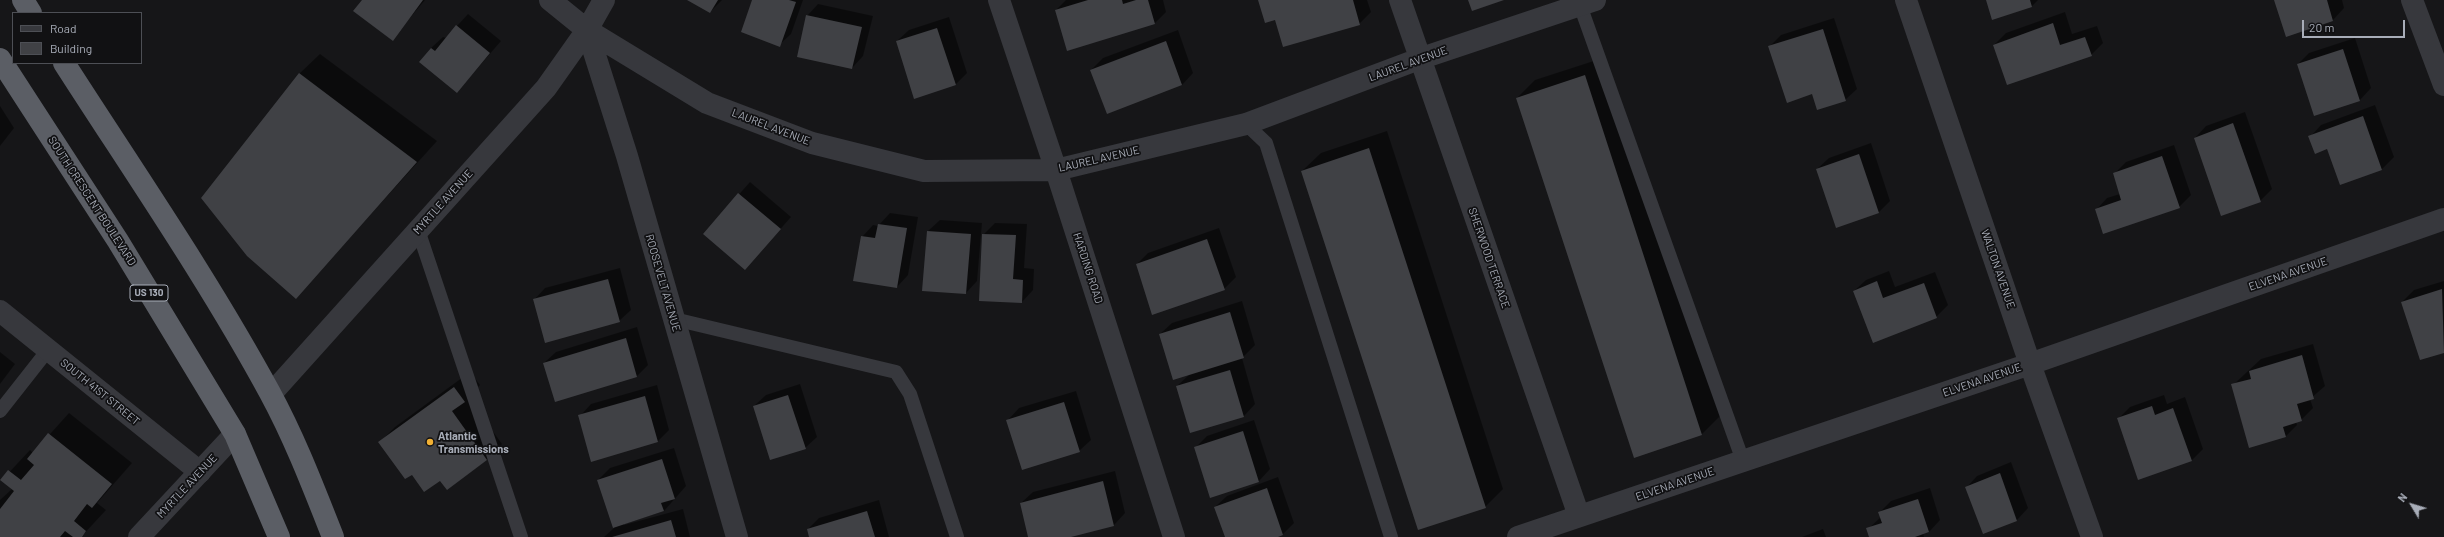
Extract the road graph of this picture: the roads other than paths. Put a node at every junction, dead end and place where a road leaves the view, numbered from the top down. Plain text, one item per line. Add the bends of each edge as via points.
1 (23, 0) edge
2 (550, 0) edge
3 (604, 0) edge
4 (999, 0) edge
5 (1400, 0) edge
6 (1906, 0) edge
7 (2412, 0) edge
8 (1587, 2) edge
9 (31, 12) edge
10 (587, 30) junction
11 (0, 59) edge
12 (1419, 59) junction
13 (65, 64) edge
14 (2444, 85) edge
15 (1246, 124) junction
16 (1056, 170) junction
17 (2444, 219) edge
18 (418, 230) junction
19 (0, 311) edge
20 (674, 319) junction
21 (48, 350) junction
22 (2030, 364) junction
23 (271, 394) junction
24 (0, 411) edge
25 (235, 434) junction
26 (1743, 461) junction
27 (200, 472) junction
28 (1579, 516) junction
29 (139, 537) edge
30 (279, 537) edge
31 (332, 537) edge
32 (521, 537) edge
33 (737, 537) edge
34 (957, 537) edge
35 (1174, 537) edge
36 (1391, 537) edge
37 (1518, 537) edge
38 (2092, 537) edge

1 - 9 highway
2 - 10 street, LAUREL AVENUE
3 - 10 street, MYRTLE AVENUE
4 - 16 street, HARDING ROAD
5 - 12 street, SHERWOOD TERRACE
6 - 22 street, WALTON AVENUE
7 - 14 street
8 - 12 street, LAUREL AVENUE
8 - 26 lane
10 - 16 street, LAUREL AVENUE via 706,103 812,143 924,171
10 - 18 street, MYRTLE AVENUE via 546,88
10 - 20 street, ROOSEVELT AVENUE
11 - 25 highway, SOUTH CRESCENT BOULEVARD / US 130 via 118,241
12 - 15 street, LAUREL AVENUE
12 - 28 street, SHERWOOD TERRACE
13 - 23 highway via 207,285
15 - 16 street, LAUREL AVENUE
15 - 36 lane via 1266,144
16 - 35 street, HARDING ROAD
17 - 22 street, ELVENA AVENUE
18 - 23 street, MYRTLE AVENUE
18 - 32 lane
19 - 21 street, SOUTH 41ST STREET
20 - 33 street, ROOSEVELT AVENUE
20 - 34 lane via 896,372 910,394
21 - 24 lane
21 - 27 street, SOUTH 41ST STREET
22 - 26 street, ELVENA AVENUE
22 - 38 street, WALTON AVENUE
23 - 31 highway via 310,478
25 - 27 street, MYRTLE AVENUE
25 - 30 highway, SOUTH CRESCENT BOULEVARD / US 130
26 - 28 street, ELVENA AVENUE
27 - 29 street, MYRTLE AVENUE
28 - 37 street, ELVENA AVENUE

